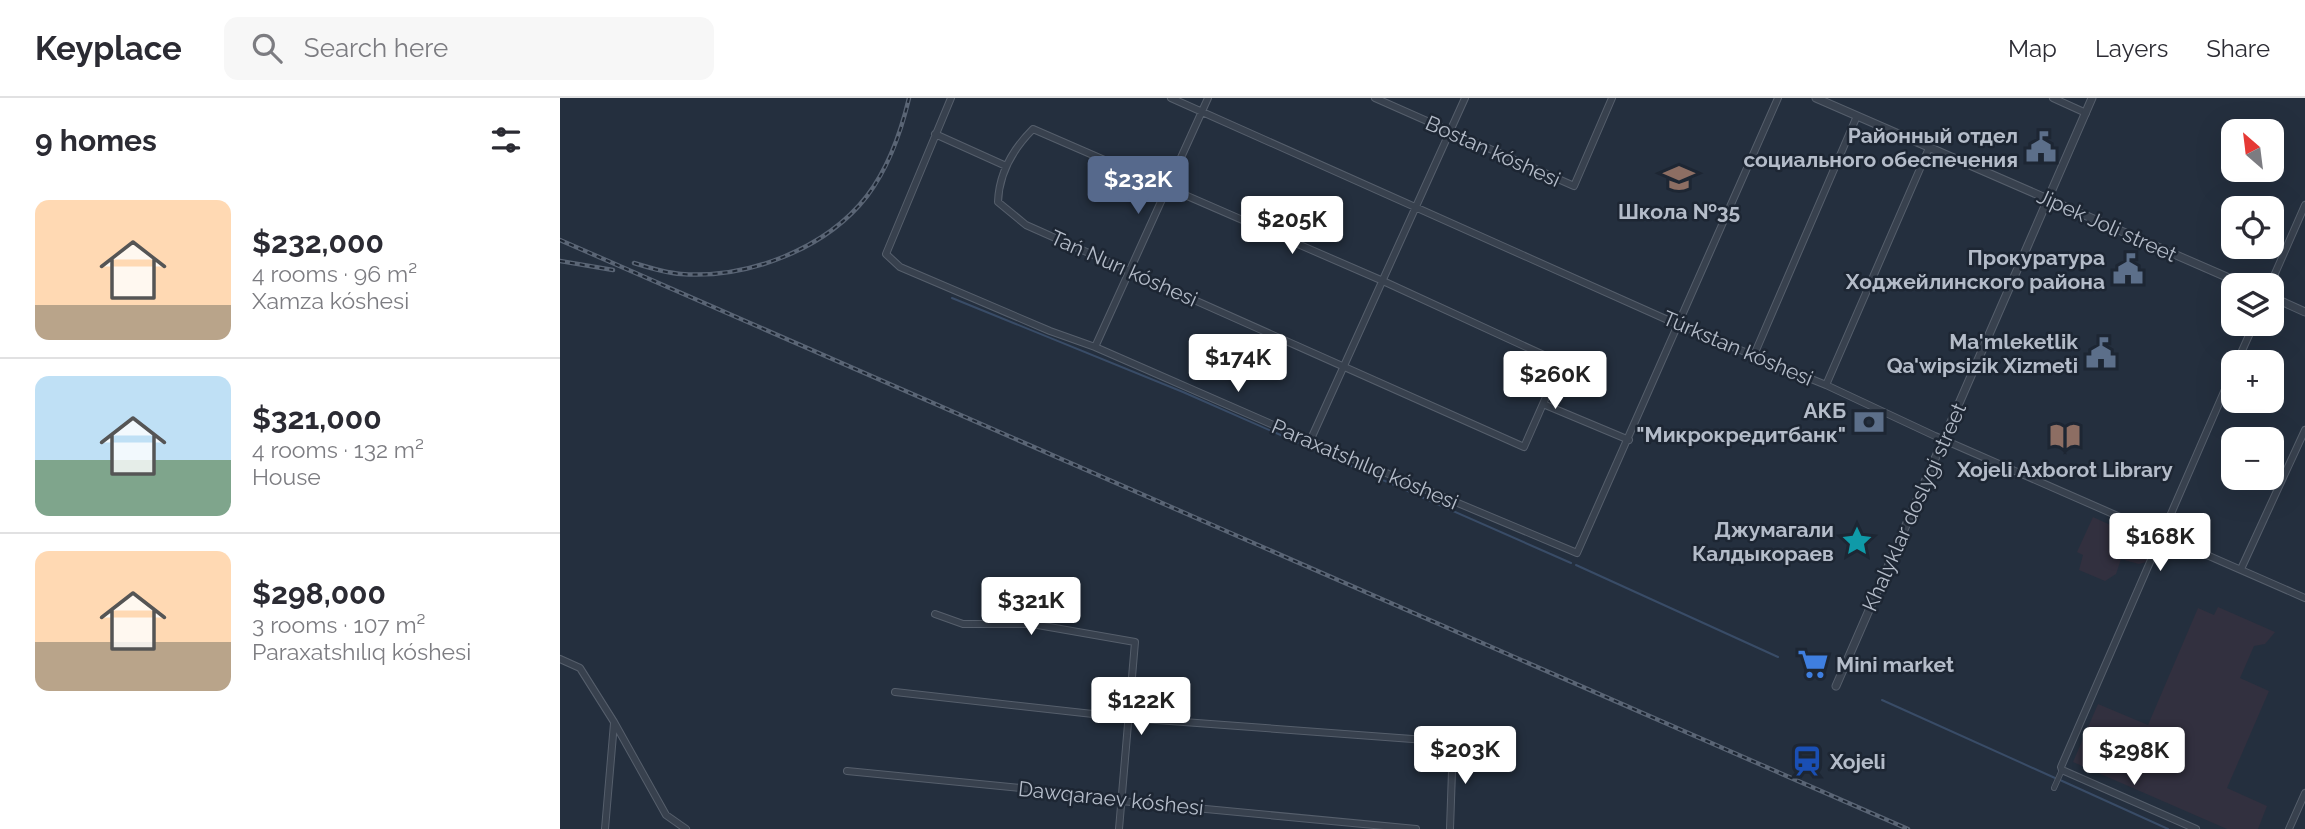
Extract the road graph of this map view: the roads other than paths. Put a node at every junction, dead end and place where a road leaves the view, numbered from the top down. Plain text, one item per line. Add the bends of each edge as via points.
1 (951, 98) edge
2 (1171, 98) edge
3 (1208, 98) edge
4 (1375, 98) edge
5 (1465, 98) edge
6 (1611, 98) edge
7 (1778, 98) edge
8 (1816, 98) edge
9 (2053, 98) edge
10 (2092, 98) edge
11 (1202, 112) junction
12 (2086, 113) junction
13 (1857, 116) junction
14 (1450, 132) junction
15 (935, 134) junction
16 (1929, 148) junction
17 (1006, 166) junction
18 (1167, 186) junction
19 (2048, 199) junction
20 (2305, 205) edge
21 (1416, 206) junction
22 (1129, 270) junction
23 (2275, 273) edge
24 (2221, 275) edge
25 (1382, 281) junction
26 (2284, 302) edge
27 (2305, 312) edge
28 (1679, 325) junction
29 (1095, 346) junction
30 (1754, 355) junction
31 (1345, 366) junction
32 (1826, 385) junction
33 (2221, 399) edge
34 (1543, 404) junction
35 (2305, 430) edge
36 (1943, 439) junction
37 (1629, 440) junction
38 (1310, 441) junction
39 (2162, 535) junction
40 (2241, 569) junction
41 (2305, 598) edge
42 (935, 614) dead end
43 (560, 659) edge
44 (1836, 686) dead end
45 (895, 692) dead end
46 (1129, 718) junction
47 (614, 722) junction
48 (2062, 770) junction
49 (847, 771) dead end
50 (2054, 788) dead end
51 (2305, 793) edge
52 (1121, 801) junction
53 (605, 829) edge
54 (686, 829) edge
55 (1119, 829) edge
56 (1416, 829) edge
57 (1450, 829) edge
58 (2196, 829) edge
59 (2289, 829) edge

1 - 15 street
2 - 11 street, Túrkstan kóshesi
3 - 11 street
4 - 14 street, Bostan kóshesi
5 - 14 street
6 - 14 street, Bostan kóshesi via 1574,186
7 - 28 street
8 - 13 street, Jipek Joli street
9 - 12 street
10 - 12 street, Khalyklar doslygi street
11 - 18 street
11 - 21 street, Túrkstan kóshesi
12 - 19 street, Khalyklar doslygi street
13 - 16 street, Jipek Joli street
13 - 30 street
14 - 21 street
15 - 17 street
15 - 29 street, Paraxatshılıq kóshesi via 886,254 900,267
16 - 19 street, Jipek Joli street
16 - 32 street
17 - 18 street via 1033,129
17 - 22 street, Tań Nurı kóshesi via 998,201 1026,225
18 - 22 street
18 - 25 street
19 - 24 street, Jipek Joli street
19 - 36 street, Khalyklar doslygi street
20 - 23 street
21 - 25 street
21 - 28 street, Túrkstan kóshesi
22 - 29 street
22 - 31 street, Tań Nurı kóshesi
25 - 31 street
25 - 34 street via 1561,363
26 - 27 street
28 - 30 street, Túrkstan kóshesi
28 - 37 street
29 - 38 street, Paraxatshılıq kóshesi
30 - 32 street, Túrkstan kóshesi
31 - 34 street, Tań Nurı kóshesi via 1524,447
31 - 38 street
32 - 36 street, Túrkstan kóshesi
33 - 39 street
34 - 37 street
35 - 40 street
36 - 39 street, Túrkstan kóshesi
36 - 44 street, Khalyklar doslygi street
37 - 38 street, Paraxatshılıq kóshesi via 1577,554
39 - 40 street, Túrkstan kóshesi
39 - 48 street
40 - 41 street, Túrkstan kóshesi
42 - 46 street via 963,624 1032,624 1135,642
43 - 47 street via 580,668
45 - 46 street
46 - 52 street
46 - 57 street via 1452,742
47 - 53 street
47 - 54 street via 666,815
48 - 50 street
48 - 58 street
49 - 52 street, Dawqaraev kóshesi
51 - 59 street
52 - 55 street
52 - 56 street, Dawqaraev kóshesi

